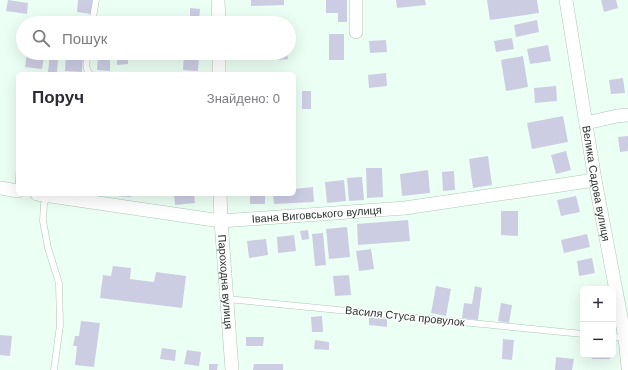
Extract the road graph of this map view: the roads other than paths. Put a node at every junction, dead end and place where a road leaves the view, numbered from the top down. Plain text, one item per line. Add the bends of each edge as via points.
1 (96, 0) edge
2 (218, 0) edge
3 (356, 0) edge
4 (566, 0) edge
5 (93, 16) edge
6 (218, 16) edge
7 (356, 32) dead end
8 (87, 60) edge
9 (219, 60) edge
10 (88, 72) edge
11 (219, 72) edge
12 (624, 116) edge
13 (586, 123) junction
14 (595, 180) junction
15 (0, 188) edge
16 (16, 191) edge
17 (42, 196) edge
18 (49, 196) edge
19 (220, 196) edge
20 (221, 221) junction
21 (227, 299) junction
22 (580, 334) edge
23 (619, 337) edge
24 (628, 367) edge
25 (54, 370) edge
26 (232, 370) edge

1 - 5 lane
2 - 6 street
3 - 7 street
4 - 13 street, Велика Садова вулиця
8 - 10 lane
9 - 11 street
12 - 13 street
13 - 14 street, Велика Садова вулиця
14 - 20 street, Івана Виговського вулиця via 405,208
14 - 23 street, Велика Садова вулиця
15 - 16 street
17 - 25 lane via 48,248 59,283 60,325
18 - 20 street, Івана Виговського вулиця
19 - 20 street, Пароходна вулиця
20 - 21 street, Пароходна вулиця
21 - 22 lane, Василя Стуса провулок
21 - 26 street, Пароходна вулиця
23 - 24 street, Велика Садова вулиця

